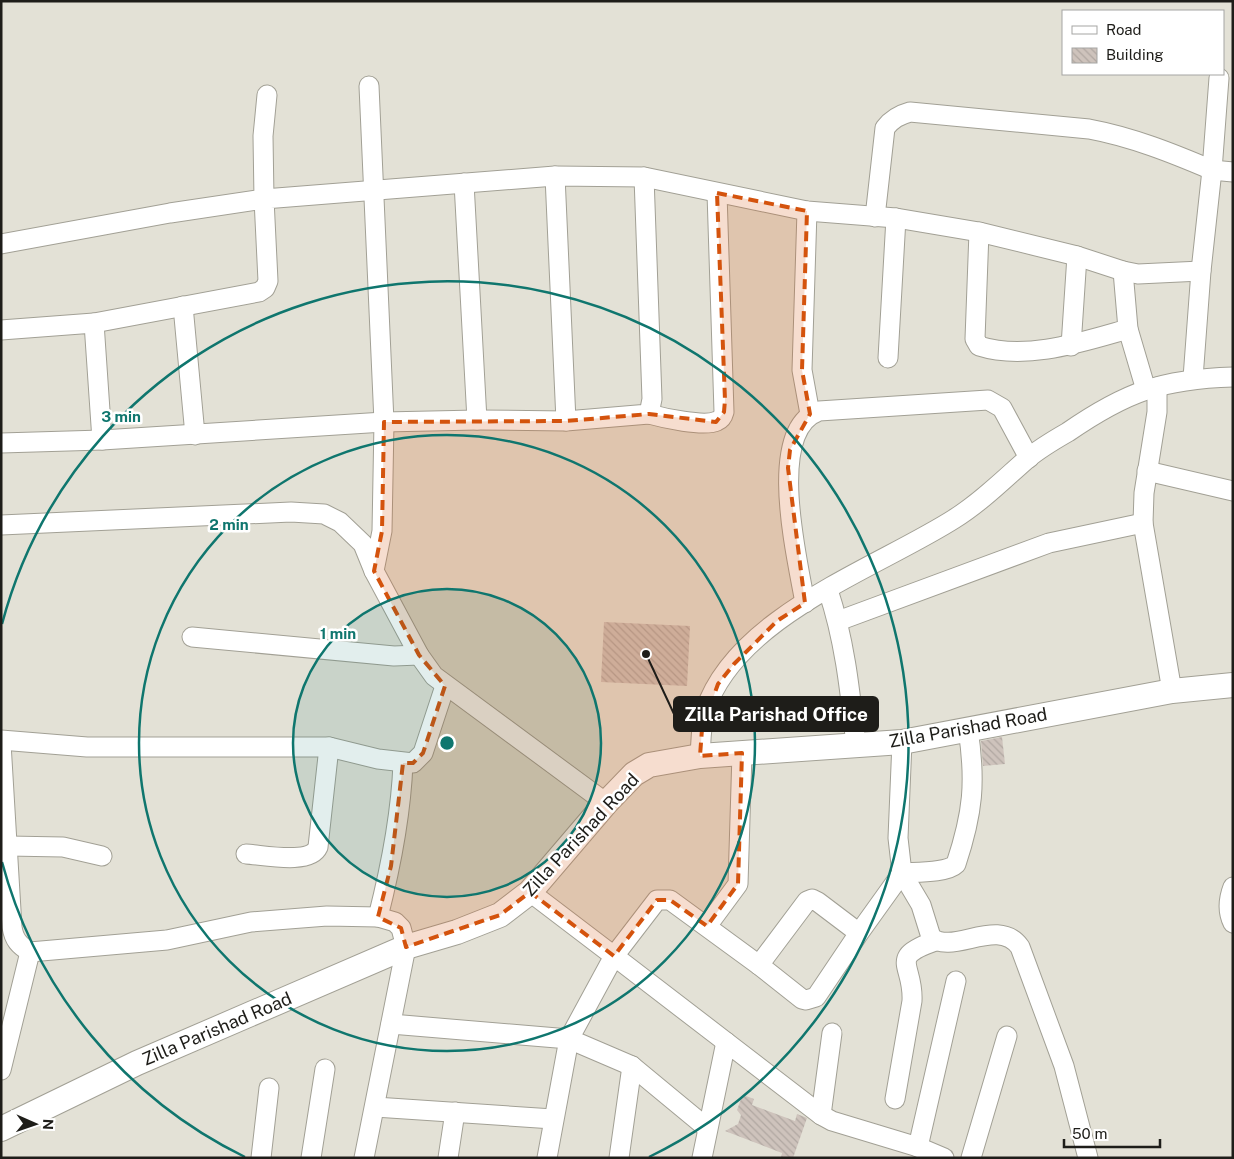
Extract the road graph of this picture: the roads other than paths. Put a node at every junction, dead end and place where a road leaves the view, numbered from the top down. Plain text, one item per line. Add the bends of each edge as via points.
1 (1222, 77) edge
2 (369, 86) dead end
3 (267, 95) dead end
4 (1212, 170) junction
5 (1233, 172) edge
6 (555, 176) junction
7 (644, 177) junction
8 (464, 183) junction
9 (372, 190) junction
10 (717, 193) junction
11 (264, 199) junction
12 (807, 212) junction
13 (875, 216) junction
14 (896, 218) junction
15 (979, 232) junction
16 (1, 244) edge
17 (1077, 256) junction
18 (1123, 271) junction
19 (1201, 271) junction
20 (183, 306) junction
21 (94, 323) junction
22 (1128, 329) junction
23 (1, 330) edge
24 (1071, 346) junction
25 (888, 358) dead end
26 (1233, 377) edge
27 (1193, 378) junction
28 (1151, 388) junction
29 (649, 414) junction
30 (810, 414) junction
31 (477, 420) junction
32 (384, 422) junction
33 (566, 422) junction
34 (196, 435) junction
35 (102, 440) junction
36 (1, 443) edge
37 (1029, 458) junction
38 (1147, 472) junction
39 (1233, 490) edge
40 (1143, 523) junction
41 (1, 526) edge
42 (1, 532) edge
43 (365, 553) junction
44 (374, 571) junction
45 (828, 590) junction
46 (805, 603) junction
47 (838, 621) junction
48 (192, 637) dead end
49 (419, 655) junction
50 (1233, 685) edge
51 (445, 686) junction
52 (1172, 691) junction
53 (968, 729) junction
54 (902, 742) junction
55 (856, 745) junction
56 (329, 747) junction
57 (2, 750) edge
58 (742, 753) junction
59 (700, 756) junction
60 (403, 763) junction
61 (606, 803) junction
62 (8, 846) junction
63 (246, 854) dead end
64 (102, 856) dead end
65 (902, 873) junction
66 (1233, 888) edge
67 (530, 892) junction
68 (378, 917) junction
69 (1233, 923) edge
70 (707, 926) junction
71 (6, 927) edge
72 (859, 933) junction
73 (935, 941) junction
74 (406, 947) junction
75 (30, 952) junction
76 (614, 956) junction
77 (759, 965) junction
78 (956, 981) dead end
79 (391, 1024) junction
80 (832, 1033) dead end
81 (1007, 1036) dead end
82 (569, 1039) junction
83 (726, 1042) junction
84 (632, 1066) junction
85 (324, 1069) dead end
86 (1, 1070) edge
87 (269, 1088) dead end
88 (895, 1099) dead end
89 (375, 1107) junction
90 (455, 1112) junction
91 (821, 1115) junction
92 (553, 1119) junction
93 (706, 1128) junction
94 (1, 1130) edge
95 (918, 1147) junction
96 (262, 1158) edge
97 (311, 1158) edge
98 (364, 1158) edge
99 (448, 1158) edge
100 (547, 1158) edge
101 (619, 1158) edge
102 (702, 1158) edge
103 (944, 1158) edge
104 (971, 1158) edge
105 (1088, 1158) edge

1 - 4 street
2 - 9 street
3 - 11 street via 263,136
4 - 5 street
4 - 13 street via 1170,151 1111,133 910,112 891,120 885,128
4 - 19 street
6 - 7 street
6 - 8 street
6 - 33 street
7 - 10 street
7 - 29 street via 652,399
8 - 9 street
8 - 31 street
9 - 11 street
9 - 32 street
10 - 12 street
10 - 29 street via 724,412 716,422 707,423
11 - 16 street
11 - 20 street via 268,281 265,288 259,292
12 - 13 street
12 - 30 street via 802,370
13 - 14 street
14 - 15 street
14 - 25 street
15 - 17 street
15 - 24 street via 975,338 979,346 1040,351
17 - 18 street
17 - 24 street
18 - 19 street via 1156,274
18 - 22 street
19 - 27 street
20 - 21 street
20 - 34 street
21 - 23 street
21 - 35 street
22 - 24 street
22 - 28 street
26 - 27 street
27 - 28 street
28 - 37 street via 1125,396 1102,409
28 - 38 street via 1156,412
29 - 33 street
30 - 37 street via 988,400 1002,408
30 - 46 street via 800,426 790,450 788,468 791,518
31 - 32 street
31 - 33 street
32 - 34 street
32 - 44 street via 382,531
34 - 35 street
35 - 36 street
37 - 45 street via 954,519
38 - 39 street
38 - 40 street
40 - 47 street via 1049,543
40 - 52 street
41 - 43 street via 291,512 324,514 346,527 363,544
42 - 43 street via 316,520 332,524
43 - 44 street
44 - 49 street
45 - 46 street
45 - 47 street
46 - 59 street via 756,639 718,684 706,710
47 - 55 street via 846,656
48 - 49 street via 394,656
49 - 51 street
50 - 52 main road, Zilla Parishad Road
51 - 60 street via 423,753 413,763
51 - 61 street
52 - 53 main road, Zilla Parishad Road
53 - 54 main road, Zilla Parishad Road
53 - 65 street via 974,780 972,804 956,864 945,870
54 - 55 main road, Zilla Parishad Road
54 - 65 street via 898,838
55 - 58 main road, Zilla Parishad Road
56 - 57 street
56 - 60 street
56 - 63 street via 315,853 297,858
57 - 62 street
58 - 59 main road, Zilla Parishad Road
58 - 70 street via 738,884
59 - 61 main road, Zilla Parishad Road via 649,765 634,774
60 - 68 street via 393,856
61 - 67 main road, Zilla Parishad Road
62 - 64 street via 63,847
62 - 71 street
65 - 72 street
65 - 73 street via 921,905
66 - 69 street via 1229,901
67 - 74 main road, Zilla Parishad Road via 500,915 458,932
67 - 76 street
68 - 74 street via 395,922 401,928
68 - 75 street via 327,916 252,922 166,940
70 - 76 street via 670,900 657,900
70 - 77 street
71 - 75 street via 19,945
72 - 77 street via 812,899 807,901
72 - 77 street via 812,999 802,999
73 - 88 street via 913,949 907,958 912,1001
73 - 105 street via 1002,935 1015,940 1020,947 1064,1066
74 - 79 street
74 - 94 main road, Zilla Parishad Road via 137,1064
75 - 86 street
76 - 82 street
76 - 83 street
78 - 95 street
79 - 82 street
79 - 89 street
80 - 91 street
81 - 104 street
82 - 84 street
82 - 92 street
83 - 91 street
83 - 93 street
84 - 93 street
84 - 101 street
85 - 97 street
87 - 96 street
89 - 90 street
89 - 98 street
90 - 92 street
90 - 99 street
91 - 95 street via 848,1127
92 - 100 street
93 - 102 street
95 - 103 street

